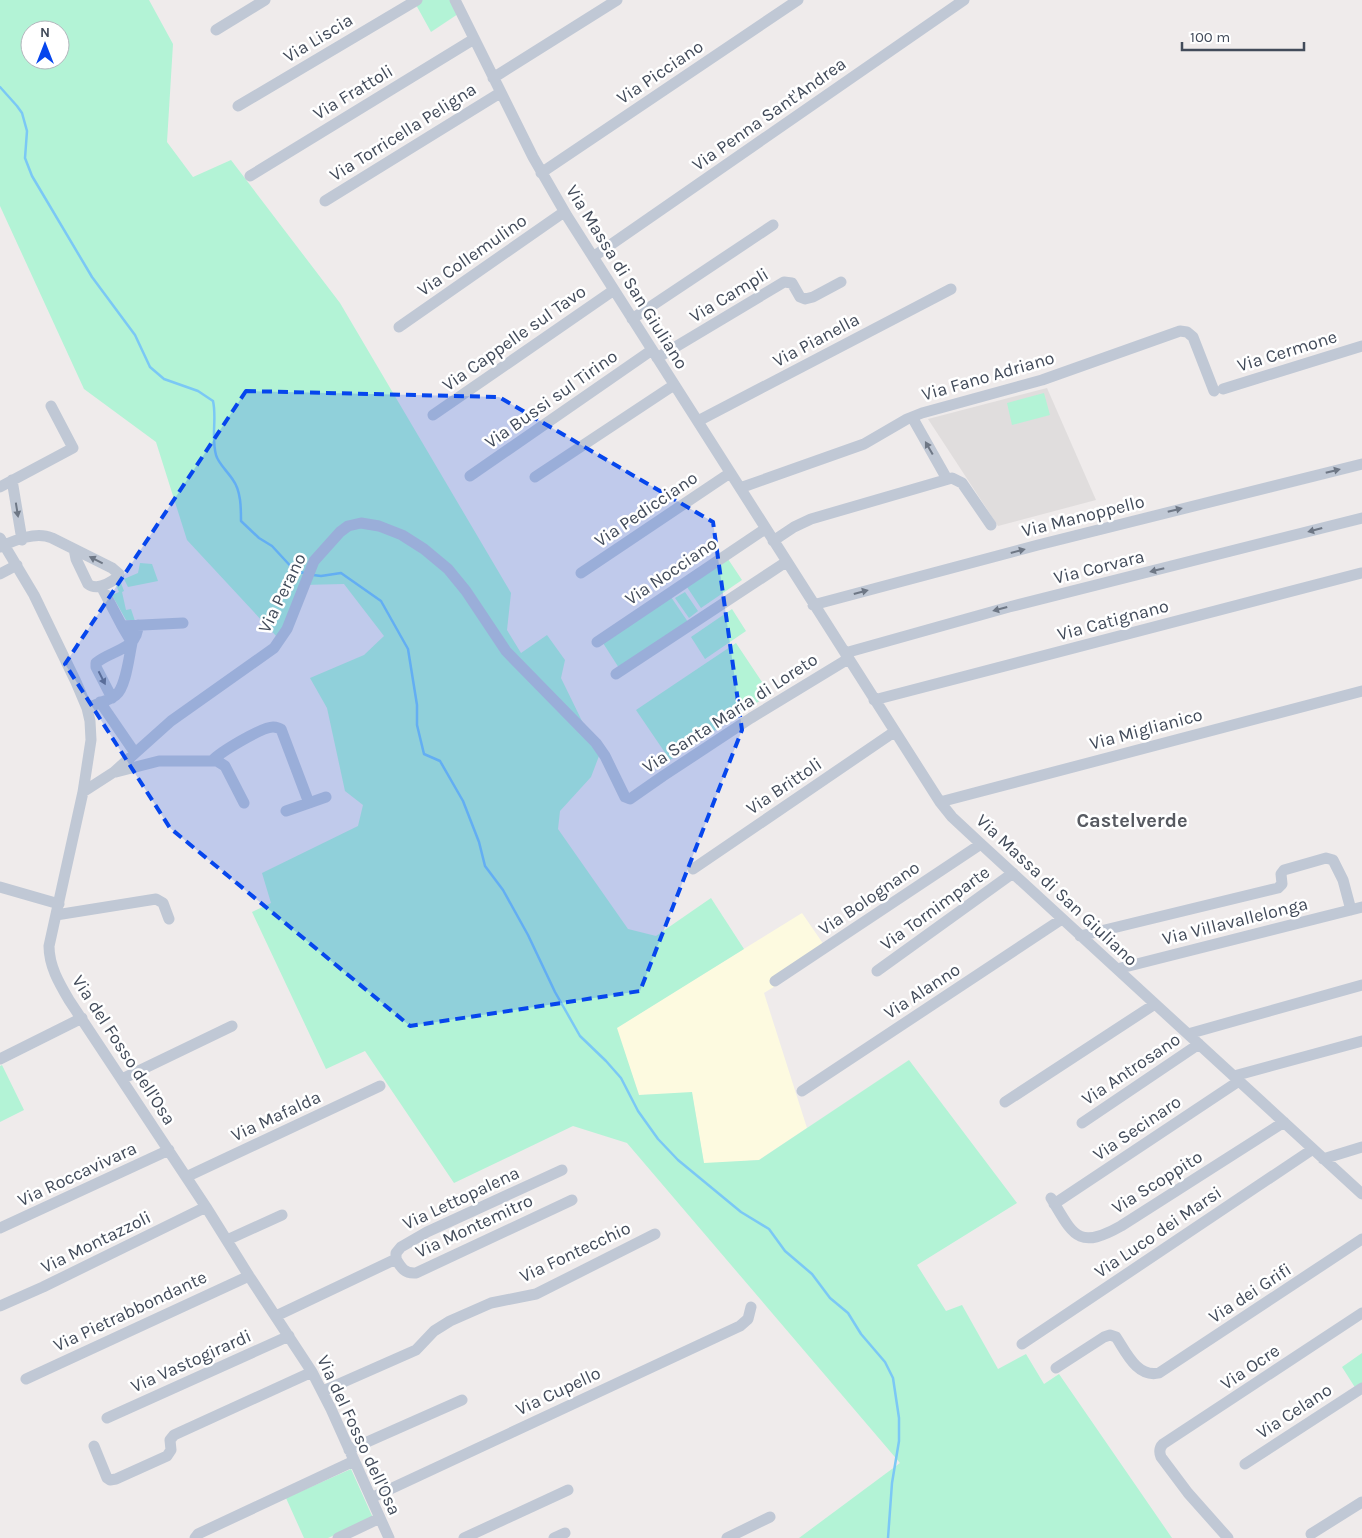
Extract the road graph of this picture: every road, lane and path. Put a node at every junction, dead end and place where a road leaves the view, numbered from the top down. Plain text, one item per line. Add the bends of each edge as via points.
1 (266, 0) edge
2 (416, 0) edge
3 (455, 0) edge
4 (617, 0) edge
5 (798, 0) edge
6 (964, 0) edge
7 (216, 30) dead end
8 (474, 39) junction
9 (493, 78) junction
10 (500, 93) junction
11 (238, 106) dead end
12 (541, 173) junction
13 (250, 176) dead end
14 (325, 201) dead end
15 (564, 212) junction
16 (773, 225) dead end
17 (593, 257) junction
18 (841, 282) dead end
19 (614, 290) junction
20 (951, 290) dead end
21 (632, 319) junction
22 (399, 326) dead end
23 (1362, 346) edge
24 (654, 354) junction
25 (674, 385) junction
26 (1219, 390) joint
27 (51, 406) dead end
28 (433, 415) dead end
29 (912, 417) junction
30 (698, 421) junction
31 (1362, 464) edge
32 (730, 473) junction
33 (470, 476) dead end
34 (535, 477) dead end
35 (947, 479) junction
36 (12, 480) junction
37 (0, 487) edge
38 (740, 488) junction
39 (1362, 518) edge
40 (990, 525) dead end
41 (766, 529) junction
42 (22, 540) junction
43 (774, 541) junction
44 (2, 543) edge
45 (74, 549) junction
46 (786, 562) junction
47 (17, 565) junction
48 (1361, 573) edge
49 (0, 574) edge
50 (581, 574) dead end
51 (101, 586) junction
52 (814, 605) junction
53 (184, 623) dead end
54 (138, 625) junction
55 (122, 626) junction
56 (132, 642) junction
57 (597, 642) dead end
58 (846, 656) junction
59 (616, 674) dead end
60 (1362, 691) edge
61 (112, 698) junction
62 (874, 700) junction
63 (100, 702) junction
64 (87, 708) junction
65 (894, 732) junction
66 (135, 753) junction
67 (212, 761) junction
68 (114, 772) junction
69 (83, 792) junction
70 (326, 797) dead end
71 (632, 799) joint
72 (940, 802) junction
73 (244, 803) dead end
74 (309, 803) junction
75 (286, 811) dead end
76 (981, 844) junction
77 (693, 869) dead end
78 (1013, 873) junction
79 (0, 887) edge
80 (58, 909) junction
81 (1356, 909) edge
82 (169, 919) dead end
83 (1062, 919) junction
84 (1080, 936) junction
85 (1117, 969) junction
86 (877, 971) dead end
87 (775, 981) dead end
88 (1362, 985) edge
89 (1155, 1004) junction
90 (82, 1018) junction
91 (232, 1026) dead end
92 (1188, 1034) junction
93 (1362, 1041) edge
94 (1199, 1044) junction
95 (0, 1059) edge
96 (1236, 1078) junction
97 (122, 1079) junction
98 (380, 1086) dead end
99 (802, 1091) dead end
100 (1005, 1102) dead end
101 (1284, 1122) junction
102 (1082, 1123) dead end
103 (1362, 1148) edge
104 (1313, 1149) junction
105 (169, 1150) junction
106 (1323, 1159) junction
107 (562, 1170) dead end
108 (186, 1177) junction
109 (1362, 1194) edge
110 (572, 1200) dead end
111 (1052, 1201) joint
112 (206, 1207) junction
113 (282, 1215) dead end
114 (0, 1228) edge
115 (655, 1234) dead end
116 (1362, 1239) edge
117 (227, 1240) junction
118 (396, 1259) junction
119 (248, 1276) junction
120 (0, 1306) edge
121 (751, 1307) dead end
122 (1362, 1313) edge
123 (276, 1316) junction
124 (289, 1336) junction
125 (1022, 1344) dead end
126 (1056, 1368) dead end
127 (312, 1372) junction
128 (26, 1379) dead end
129 (1362, 1388) edge
130 (323, 1391) junction
131 (462, 1400) dead end
132 (107, 1418) dead end
133 (94, 1446) dead end
134 (352, 1455) junction
135 (1245, 1464) dead end
136 (568, 1490) dead end
137 (370, 1498) junction
138 (1362, 1502) edge
139 (770, 1517) dead end
140 (380, 1518) junction
141 (565, 1533) dead end
142 (1311, 1534) dead end
143 (195, 1538) edge
144 (338, 1538) edge
145 (389, 1538) edge
146 (464, 1538) edge
147 (554, 1538) edge
148 (727, 1538) edge
149 (1228, 1538) edge

1 - 7 street
2 - 11 street, Via Liscia
3 - 8 street, Via Massa di San Giuliano
4 - 9 street
5 - 12 street, Via Picciano
6 - 17 street, Via Penna Sant'Andrea
8 - 9 street, Via Massa di San Giuliano
8 - 13 street, Via Frattoli
9 - 10 street, Via Massa di San Giuliano
10 - 12 street, Via Massa di San Giuliano
10 - 14 street, Via Torricella Peligna
12 - 15 street, Via Massa di San Giuliano
15 - 17 street, Via Massa di San Giuliano
15 - 22 street, Via Collemulino
16 - 21 street
17 - 19 street, Via Massa di San Giuliano
18 - 24 street, Via Campli via 813,298 805,299 800,297 792,282 784,282
19 - 21 street, Via Massa di San Giuliano
19 - 28 street, Via Cappelle sul Tavo
20 - 30 street, Via Pianella
21 - 24 street, Via Massa di San Giuliano
23 - 26 street, Via Cermone
24 - 25 street, Via Massa di San Giuliano
24 - 33 street, Via Bussi sul Tirino
25 - 30 street, Via Massa di San Giuliano
25 - 34 street
26 - 29 street, Via Fano Adriano via 1193,337 1180,331 1042,380
27 - 36 street via 73,448
35 -> 29 street
29 - 38 street, Via Fano Adriano via 864,444
30 - 32 street, Via Massa di San Giuliano
52 -> 31 street, Via Manoppello
32 - 38 street, Via Massa di San Giuliano
32 - 50 street, Via Pedicciano
35 - 40 street via 955,478 962,483
35 - 43 street via 811,519
36 - 37 street
36 -> 42 street
38 - 41 street, Via Massa di San Giuliano
39 -> 58 street, Via Corvara via 1009,607
41 - 43 street, Via Massa di San Giuliano
41 - 57 street, Via Nocciano
42 - 44 street, Via del Fosso dell'Osa
42 - 45 street, Via del Fosso dell'Osa via 46,535
43 - 46 street, Via Massa di San Giuliano
44 - 47 street, Via del Fosso dell'Osa
45 - 51 street via 88,584 93,588
51 -> 45 street, Via del Fosso dell'Osa via 119,575
46 - 52 street, Via Massa di San Giuliano
46 - 59 street
47 - 49 street
47 - 64 street, Via del Fosso dell'Osa
48 - 62 street, Via Catignano
51 - 55 street
52 - 58 street, Via Massa di San Giuliano
53 - 54 street
54 - 55 street
54 - 56 street
55 - 56 street
56 - 61 street via 122,684
56 -> 61 street via 96,664
58 - 62 street, Via Massa di San Giuliano
58 - 71 street, Via Santa Maria di Loreto
60 - 72 street, Via Miglianico
61 - 63 street
62 - 65 street, Via Massa di San Giuliano
63 - 64 street
63 - 66 street
64 - 69 street, Via del Fosso dell'Osa via 91,735
65 - 72 street, Via Massa di San Giuliano
65 - 77 street, Via Brittoli
66 - 68 street, Via Perano
66 - 71 street, Via Perano via 171,721 274,648 287,630 316,559 346,528 369,524 402,535 439,560 472,600 509,654 596,743 626,797
67 - 68 street via 159,761
67 - 73 street via 225,766
67 - 74 street via 225,750 265,729 278,728 283,732
68 - 69 street, Via Perano
69 - 80 street, Via del Fosso dell'Osa
70 - 74 street
72 - 76 street, Via Massa di San Giuliano
74 - 75 street
76 - 78 street, Via Massa di San Giuliano
76 - 87 street, Via Bolognano
78 - 83 street, Via Massa di San Giuliano
78 - 86 street, Via Tornimparte
79 - 80 street
80 - 82 street via 156,899 164,903
80 - 90 street, Via del Fosso dell'Osa via 50,946 51,964
81 - 84 street via 1334,861 1326,858 1284,870 1282,884 1278,888
81 - 85 street, Via Villavallelonga
83 - 84 street, Via Massa di San Giuliano
83 - 99 street, Via Alanno
84 - 85 street, Via Massa di San Giuliano
85 - 89 street, Via Massa di San Giuliano
88 - 92 street
89 - 92 street, Via Massa di San Giuliano
89 - 100 street
90 - 95 street
90 - 97 street, Via del Fosso dell'Osa
91 - 97 street
92 - 94 street, Via Massa di San Giuliano
93 - 96 street, Via Secinaro
94 - 96 street, Via Massa di San Giuliano
94 - 102 street, Via Antrosano
96 - 101 street, Via Massa di San Giuliano
96 - 111 street, Via Secinaro
97 - 105 street, Via del Fosso dell'Osa
98 - 108 street, Via Mafalda
101 - 104 street, Via Massa di San Giuliano
101 - 111 street, Via Scoppito via 1100,1237 1090,1238 1072,1231
103 - 106 street
104 - 106 street, Via Massa di San Giuliano
104 - 125 street, Via Luco dei Marsi
105 - 108 street, Via del Fosso dell'Osa
105 - 114 street, Via Roccavivara
106 - 109 street, Via Massa di San Giuliano
107 - 118 street, Via Lettopalena via 415,1238 398,1249
108 - 112 street, Via del Fosso dell'Osa
110 - 118 street, Via Montemitro via 416,1273 403,1270
112 - 117 street, Via del Fosso dell'Osa
112 - 120 street, Via Montazzoli
113 - 117 street
115 - 130 street, Via Fontecchio via 536,1294 491,1303 450,1321 434,1331 416,1350
116 - 126 street, Via dei Grifi via 1156,1374 1140,1370 1116,1337 1110,1335
117 - 119 street, Via del Fosso dell'Osa
118 - 123 street, Via Lettopalena
119 - 123 street, Via del Fosso dell'Osa
119 - 128 street, Via Pietrabbondante
121 - 137 street, Via Cupello via 748,1319 740,1326
122 - 149 street, Via Ocre via 1163,1444 1159,1450 1188,1493
123 - 124 street, Via del Fosso dell'Osa
124 - 127 street, Via del Fosso dell'Osa
124 - 132 street, Via Vastogirardi
127 - 130 street, Via del Fosso dell'Osa
127 - 133 street via 174,1435 167,1456 116,1479 107,1478
129 - 135 street, Via Celano
130 - 134 street, Via del Fosso dell'Osa
131 - 134 street
134 - 137 street, Via del Fosso dell'Osa
134 - 143 street
136 - 146 street
137 - 140 street, Via del Fosso dell'Osa
138 - 142 street
139 - 148 street
140 - 144 street
140 - 145 street, Via del Fosso dell'Osa
141 - 147 street

